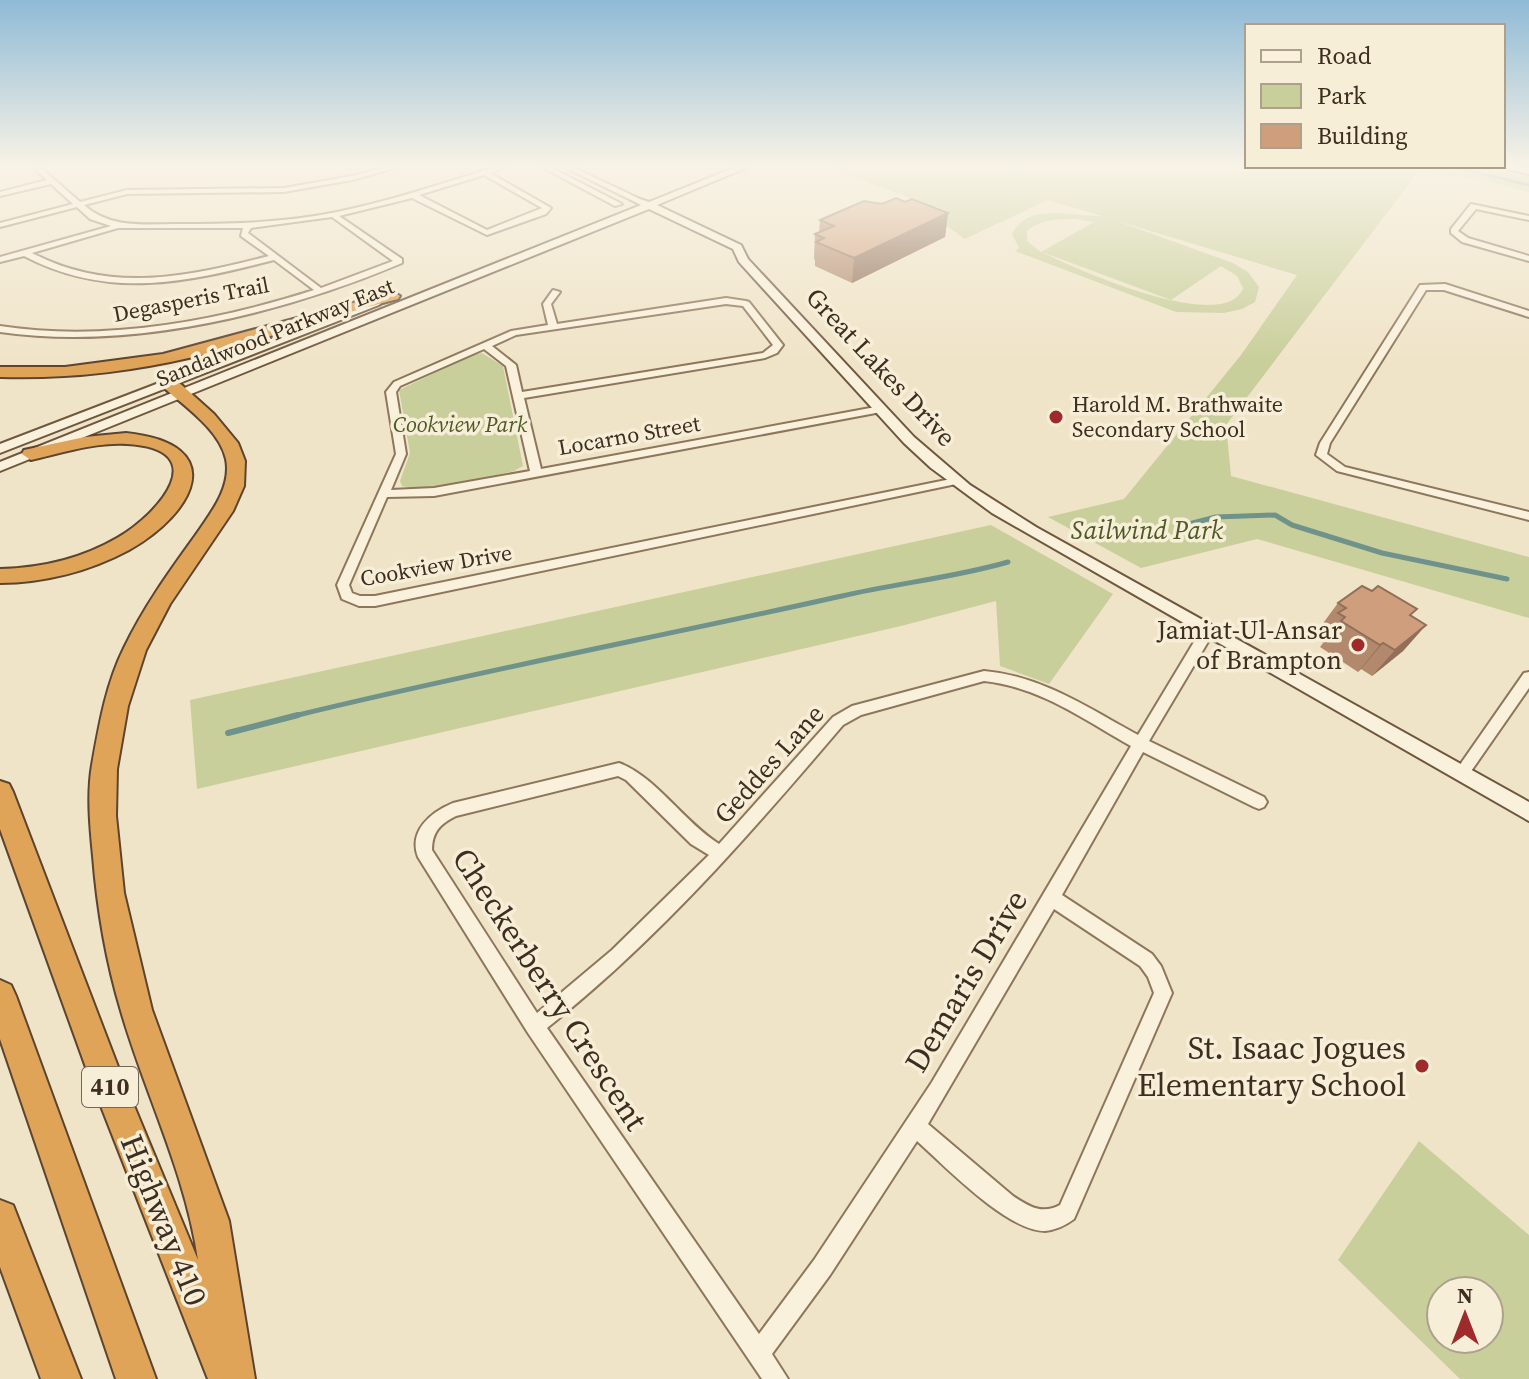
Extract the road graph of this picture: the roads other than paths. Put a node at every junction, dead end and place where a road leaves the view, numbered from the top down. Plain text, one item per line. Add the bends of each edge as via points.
1 (100, 231) edge
2 (245, 231) edge
3 (356, 231) edge
4 (551, 231) edge
5 (565, 231) edge
6 (679, 231) edge
7 (708, 231) edge
8 (1454, 231) edge
9 (25, 253) junction
10 (272, 258) junction
11 (1529, 259) edge
12 (0, 260) edge
13 (743, 260) junction
14 (319, 290) junction
15 (556, 292) dead end
16 (393, 296) junction
17 (1529, 314) edge
18 (553, 327) junction
19 (0, 329) edge
20 (484, 345) junction
21 (0, 372) edge
22 (175, 389) junction
23 (519, 396) junction
24 (881, 409) junction
25 (0, 449) edge
26 (31, 454) junction
27 (0, 467) edge
28 (536, 473) junction
29 (956, 481) junction
30 (385, 494) junction
31 (1529, 516) edge
32 (0, 576) edge
33 (1208, 630) junction
34 (1529, 677) edge
35 (1138, 742) junction
36 (1462, 773) junction
37 (0, 792) edge
38 (1259, 802) dead end
39 (1529, 812) edge
40 (721, 854) junction
41 (1051, 897) junction
42 (0, 996) edge
43 (535, 1026) junction
44 (915, 1126) junction
45 (0, 1218) edge
46 (759, 1353) junction
47 (61, 1379) edge
48 (136, 1379) edge
49 (228, 1379) edge
50 (235, 1379) edge
51 (776, 1379) edge

1 - 9 street
2 - 10 street
3 - 14 street, Degasperis Trail via 399,261
4 - 16 main road, Sandalwood Parkway East
5 - 22 main road, Sandalwood Parkway East
6 - 13 main road, Great Lakes Drive
7 - 13 main road, Great Lakes Drive via 737,247
8 - 11 street via 1465,240
9 - 10 street via 53,270 105,280 185,277
9 - 12 street
10 - 14 street
13 - 24 main road, Great Lakes Drive
14 - 19 street, Degasperis Trail via 231,314 124,333 61,336
15 - 18 street via 547,304
16 - 21 highway via 152,361 73,371
16 - 22 main road, Sandalwood Parkway East
17 - 31 street via 1445,287 1423,287 1321,455 1341,469
18 - 20 street, Cookview Drive via 514,333
18 - 23 street, Cookview Drive via 732,300 746,304 778,345 765,355
20 - 23 street via 511,365
20 - 30 street, Cookview Drive via 392,388 401,454
22 - 25 main road, Sandalwood Parkway East
22 - 26 main road, Sandalwood Parkway East
22 - 50 highway via 229,443 236,461 234,486 134,650 104,769 103,816 110,893 136,1010 211,1221
23 - 28 street
24 - 28 street, Locarno Street
24 - 29 main road, Great Lakes Drive
26 - 27 main road, Sandalwood Parkway East
26 - 32 highway via 84,443 140,440 176,454 185,481 167,512 121,545 67,566
28 - 30 street, Locarno Street via 434,492
29 - 30 street, Cookview Drive via 375,601 351,600 343,585
29 - 33 main road, Great Lakes Drive
33 - 35 street, Demaris Drive
33 - 36 main road, Great Lakes Drive
34 - 36 street
35 - 38 street, Geddes Lane
35 - 40 street, Geddes Lane via 1006,676 984,676 899,698 845,715
35 - 41 street, Demaris Drive
36 - 39 main road, Great Lakes Drive
37 - 49 highway, Highway 410 / 410 via 104,1073
40 - 43 street, Geddes Lane via 644,936
40 - 43 street, Checkerberry Crescent via 619,769 453,810 427,826 424,852
41 - 44 street, Demaris Drive
41 - 44 street via 1146,960 1163,993 1067,1212 1043,1220 1014,1210
42 - 48 highway, 410
43 - 46 street, Checkerberry Crescent
44 - 46 street, Demaris Drive
45 - 47 highway
46 - 51 street, Checkerberry Crescent

